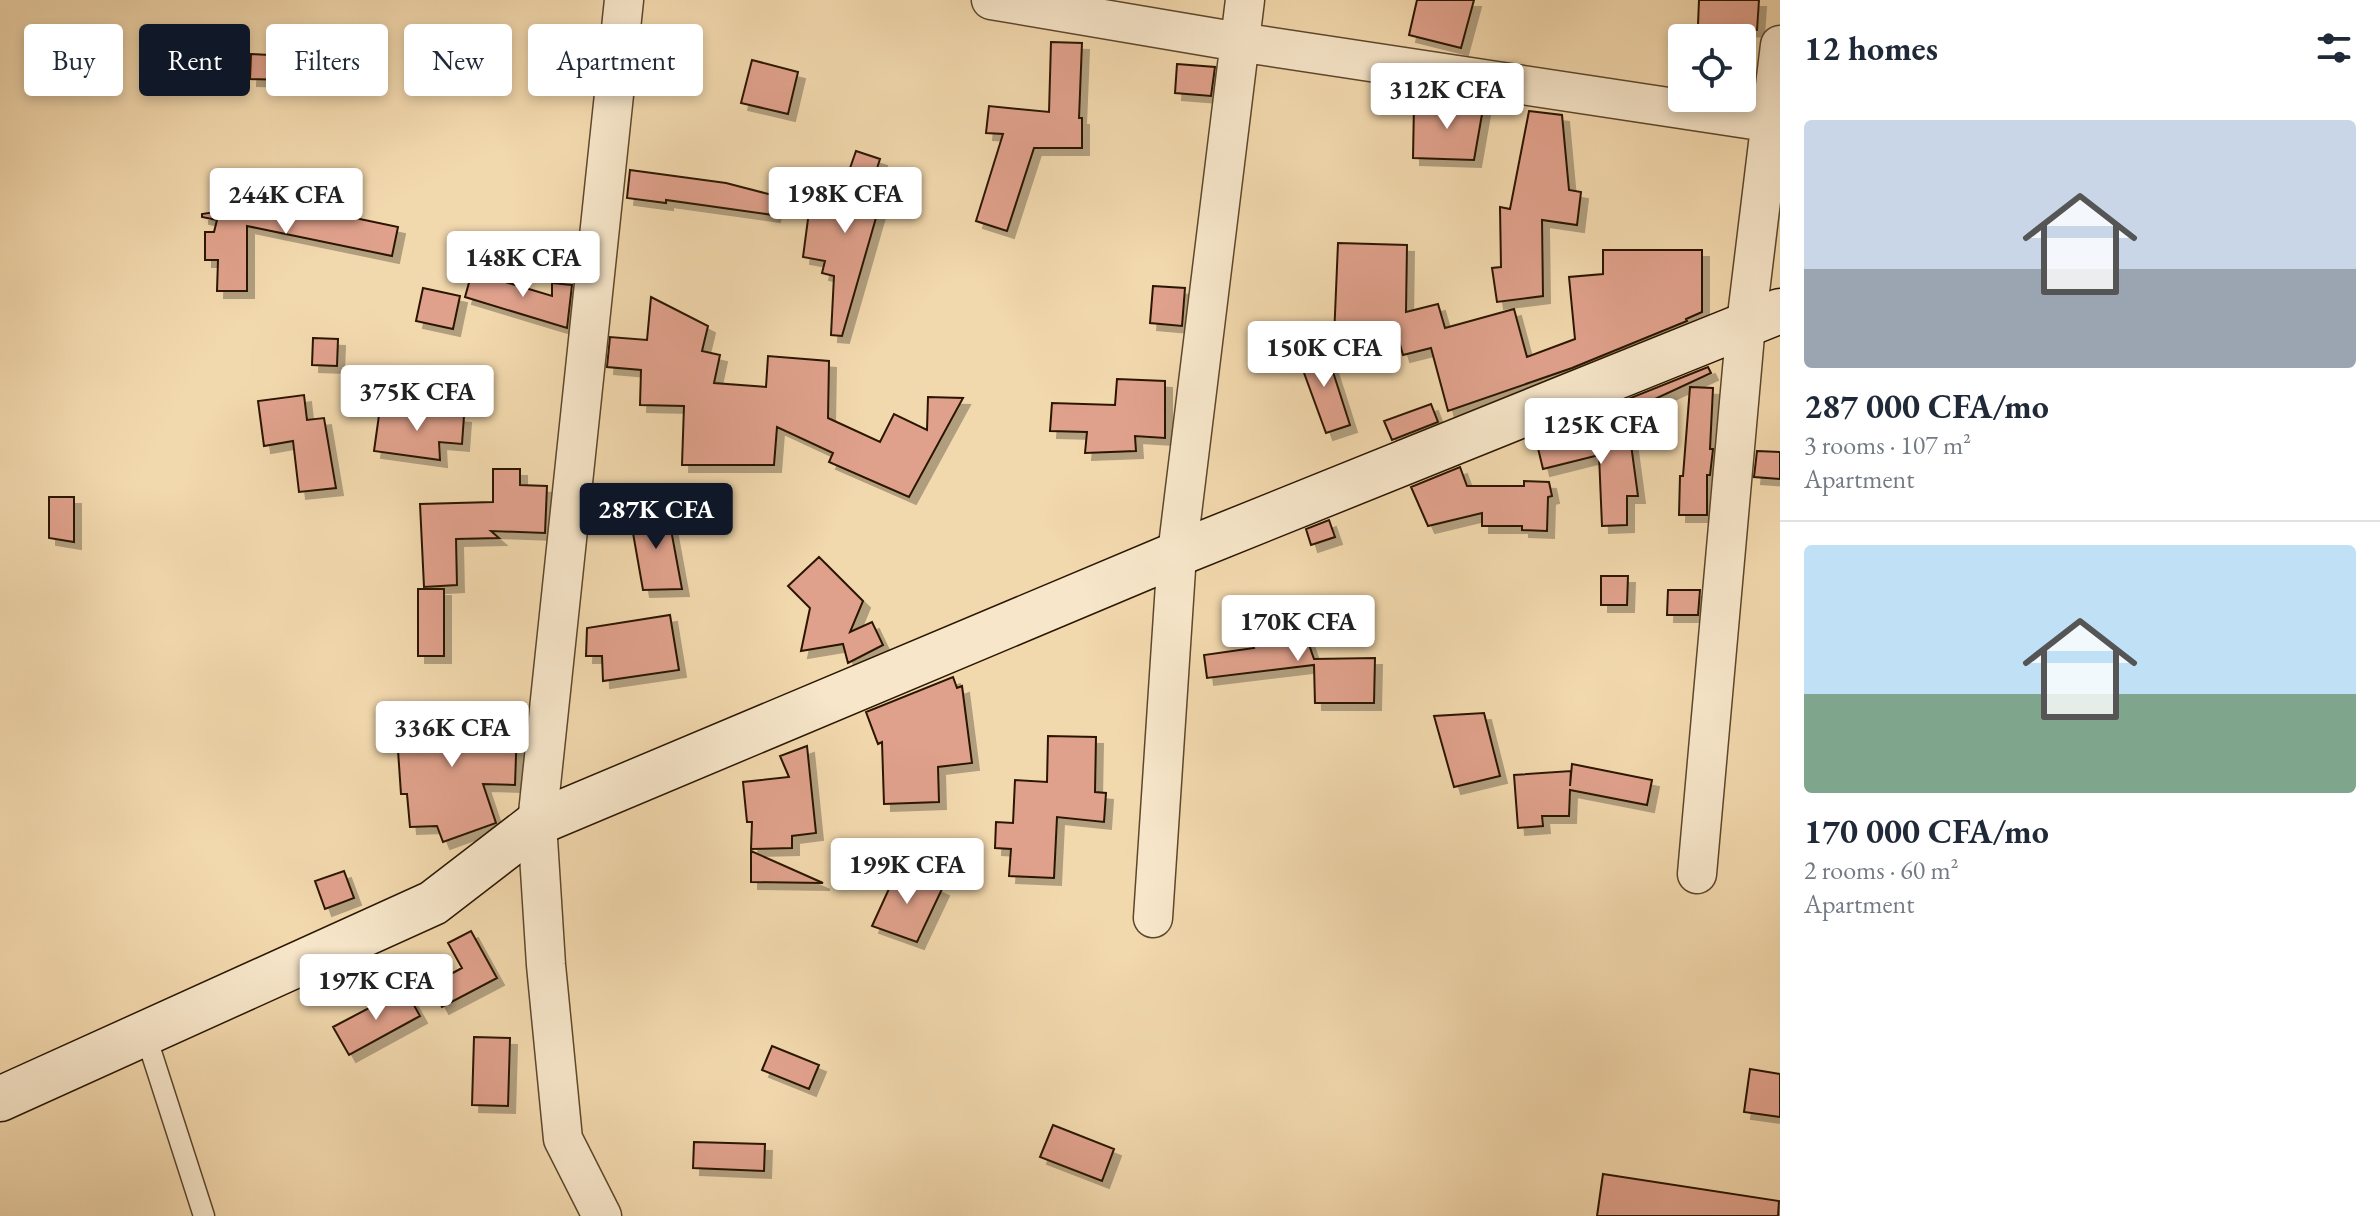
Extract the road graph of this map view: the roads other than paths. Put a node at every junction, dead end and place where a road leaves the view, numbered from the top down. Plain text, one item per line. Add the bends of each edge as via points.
1 (624, 0) edge
2 (991, 0) edge
3 (1245, 0) edge
4 (1239, 42) junction
5 (1780, 45) edge
6 (1776, 123) edge
7 (1763, 318) edge
8 (1177, 554) junction
9 (537, 823) junction
10 (1697, 874) dead end
11 (1153, 918) dead end
12 (145, 1033) junction
13 (0, 1099) edge
14 (204, 1216) edge
15 (602, 1216) edge

1 - 9 street
2 - 4 street
3 - 4 street
4 - 6 street
4 - 8 street
5 - 6 street
6 - 7 street
7 - 8 main road
7 - 10 street
8 - 9 main road
8 - 11 street
9 - 12 main road via 433,903
9 - 15 street via 563,1139
12 - 13 main road
12 - 14 lane

